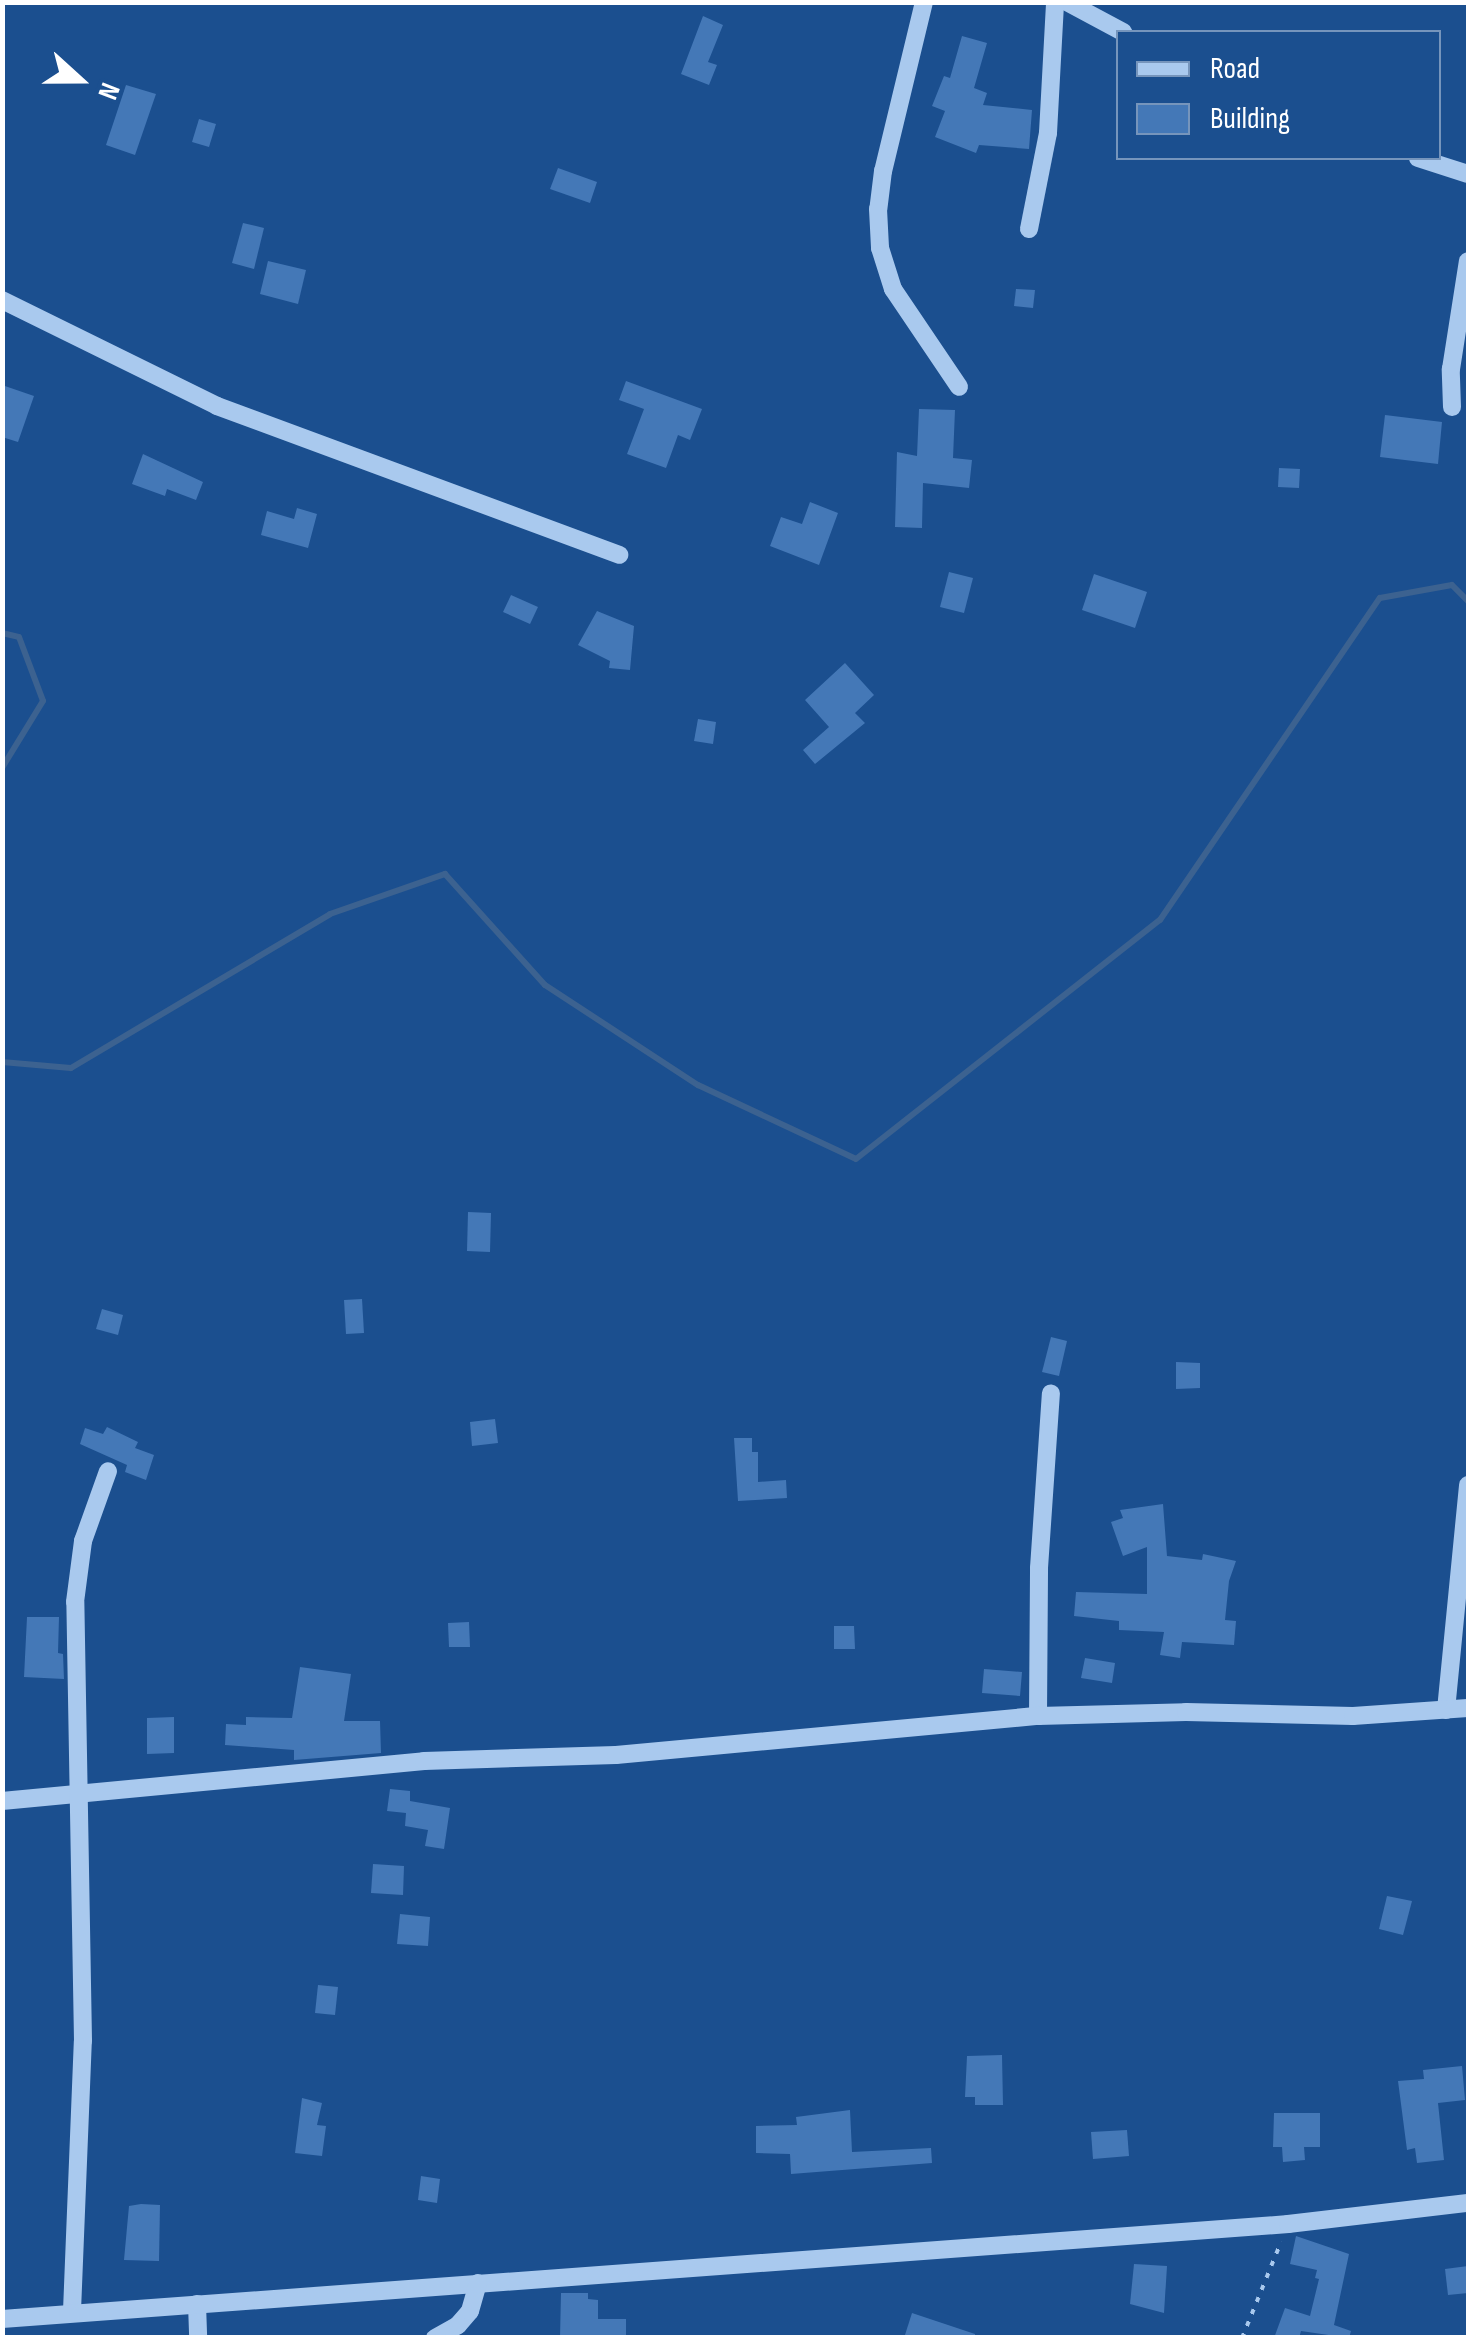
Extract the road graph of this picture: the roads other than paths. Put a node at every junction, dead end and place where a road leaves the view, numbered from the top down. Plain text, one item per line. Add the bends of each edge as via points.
1 (924, 2) edge
2 (1056, 2) edge
3 (1067, 2) edge
4 (1119, 30) edge
5 (1424, 160) edge
6 (1468, 174) edge
7 (1029, 229) dead end
8 (1468, 260) edge
9 (2, 300) edge
10 (958, 386) dead end
11 (1452, 407) dead end
12 (620, 555) dead end
13 (1051, 1393) dead end
14 (108, 1471) dead end
15 (1468, 1485) edge
16 (1468, 1708) edge
17 (1446, 1710) junction
18 (1038, 1716) junction
19 (77, 1793) junction
20 (2, 1800) edge
21 (1468, 2204) edge
22 (478, 2283) junction
23 (197, 2304) junction
24 (72, 2312) junction
25 (2, 2319) edge
26 (198, 2338) edge
27 (434, 2338) edge

1 - 10 street via 883,171 880,248 893,289
2 - 7 street via 1048,133
3 - 4 street
5 - 6 street
8 - 11 street via 1450,369
9 - 12 street via 217,406
13 - 18 street
14 - 19 street via 78,1565
15 - 17 street
16 - 17 street
17 - 18 street
18 - 19 street via 616,1755 424,1761
19 - 20 street
19 - 24 street via 82,2040
21 - 22 street via 1288,2224
22 - 23 street
22 - 27 street via 470,2311
23 - 24 street
23 - 26 street
24 - 25 street

